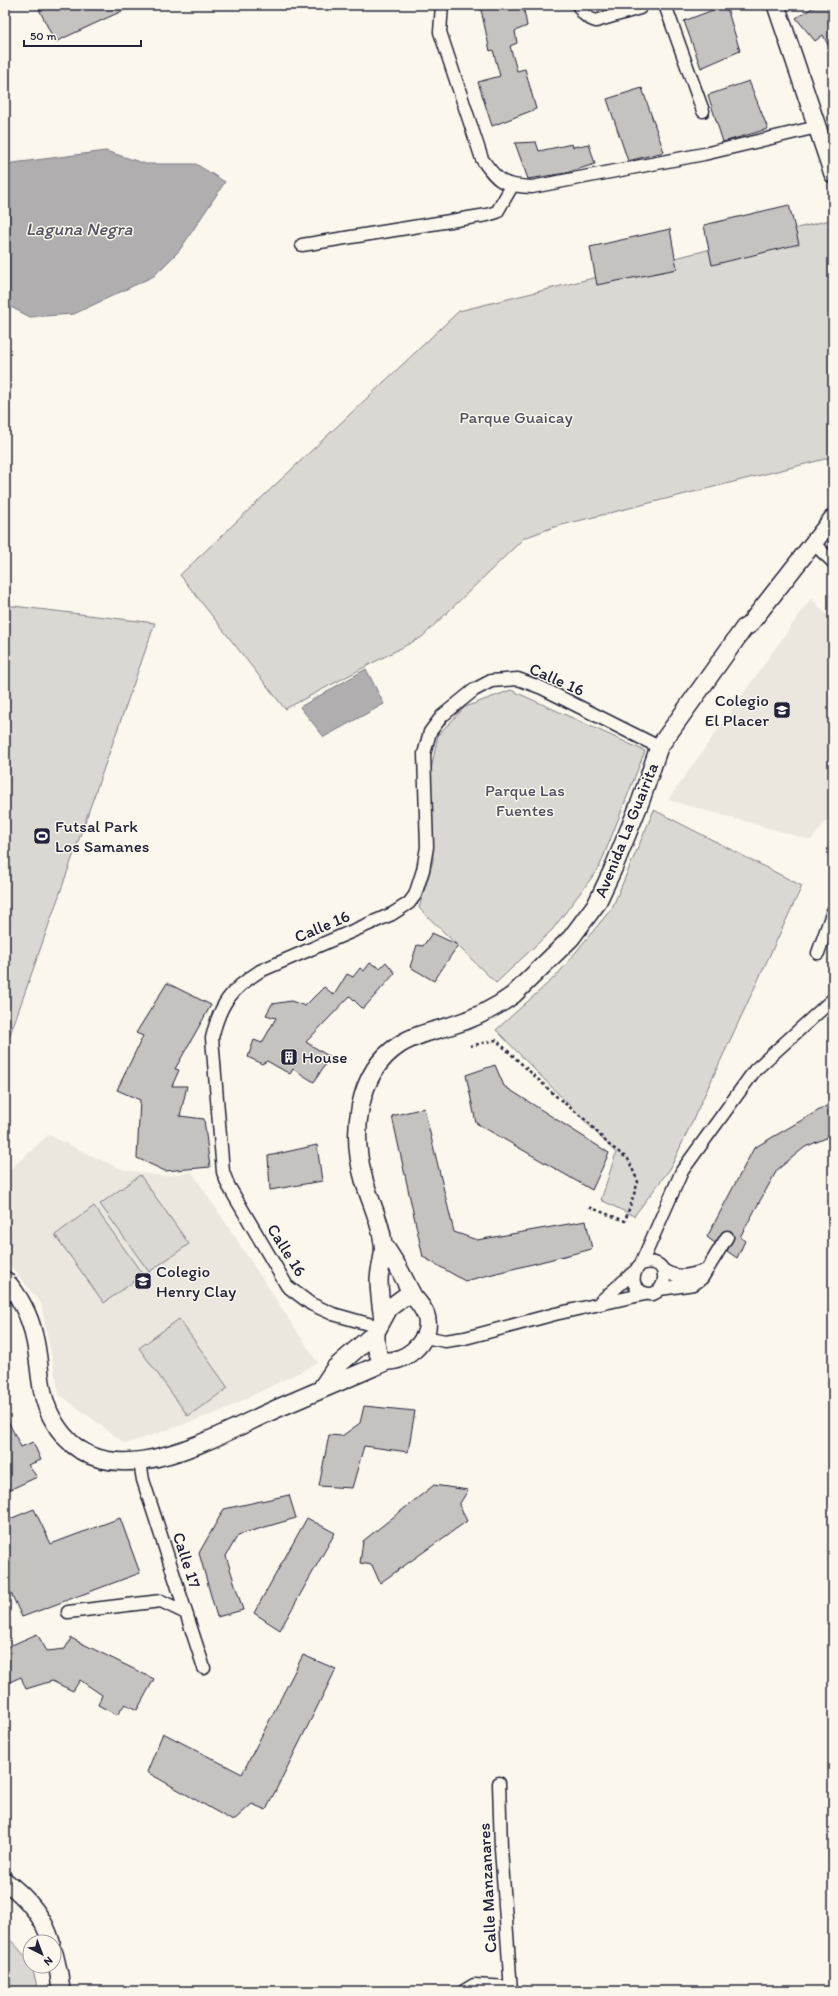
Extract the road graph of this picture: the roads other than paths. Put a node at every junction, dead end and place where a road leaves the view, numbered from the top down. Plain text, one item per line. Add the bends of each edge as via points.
1 (578, 5) edge
2 (665, 5) edge
3 (776, 5) edge
4 (439, 8) edge
5 (640, 8) dead end
6 (703, 111) dead end
7 (816, 127) junction
8 (833, 174) edge
9 (512, 186) junction
10 (302, 245) dead end
11 (833, 518) edge
12 (814, 543) junction
13 (833, 562) edge
14 (658, 747) junction
15 (833, 911) edge
16 (818, 954) dead end
17 (833, 999) edge
18 (727, 1237) dead end
19 (384, 1246) junction
20 (638, 1268) junction
21 (663, 1270) junction
22 (707, 1270) junction
23 (5, 1280) edge
24 (660, 1289) junction
25 (646, 1294) junction
26 (413, 1296) junction
27 (598, 1304) junction
28 (380, 1326) junction
29 (425, 1337) junction
30 (388, 1361) junction
31 (321, 1389) junction
32 (140, 1462) junction
33 (68, 1612) dead end
34 (186, 1613) junction
35 (204, 1668) dead end
36 (499, 1783) dead end
37 (5, 1881) edge
38 (47, 1934) edge
39 (58, 1974) edge
40 (511, 1989) edge
41 (61, 1991) edge
42 (464, 1991) edge

1 - 5 street via 588,19 596,21
2 - 6 street
3 - 7 street
4 - 9 street via 440,32 482,159 494,176
7 - 8 street
7 - 9 street via 704,154 532,187
9 - 10 street via 497,212 487,215
11 - 12 street, Avenida La Guairita
12 - 13 street
12 - 14 street, Avenida La Guairita via 744,628
14 - 19 street, Avenida La Guairita via 641,800 601,896 570,938 500,1004 465,1021 398,1045 382,1061 370,1079 357,1120 359,1154
14 - 28 street, Calle 16 via 542,688 518,679 491,680 474,690 442,716 430,732 424,754 423,773 427,847 415,895 409,903 392,914 260,971 245,980 223,1003 212,1038 223,1172 228,1185 287,1286 311,1304 333,1314
15 - 16 street
17 - 20 street via 755,1070 682,1171
18 - 22 street
19 - 26 street, Avenida La Guairita
19 - 28 street, Avenida La Guairita via 379,1280
20 - 21 street via 651,1262
20 - 25 street via 633,1278 636,1288
20 - 27 street
21 - 22 street via 671,1275 688,1276
21 - 24 street via 665,1280
22 - 24 street via 694,1284
23 - 32 street via 28,1317 34,1335 44,1399 57,1427 81,1450 96,1457 122,1462
24 - 25 street
25 - 27 street
26 - 28 street via 404,1296 389,1308
26 - 29 street, Avenida La Guairita via 427,1318
27 - 29 street via 465,1338 445,1341
28 - 30 street, Avenida La Guairita via 377,1350 382,1360
28 - 31 street via 335,1368
29 - 30 street via 411,1352
30 - 31 street
31 - 32 street via 210,1441
32 - 34 street, Calle 17 via 143,1480
33 - 34 street via 161,1601
34 - 35 street, Calle 17
36 - 40 street, Calle Manzanares
37 - 38 street via 34,1909
39 - 41 street
40 - 42 street via 474,1984

